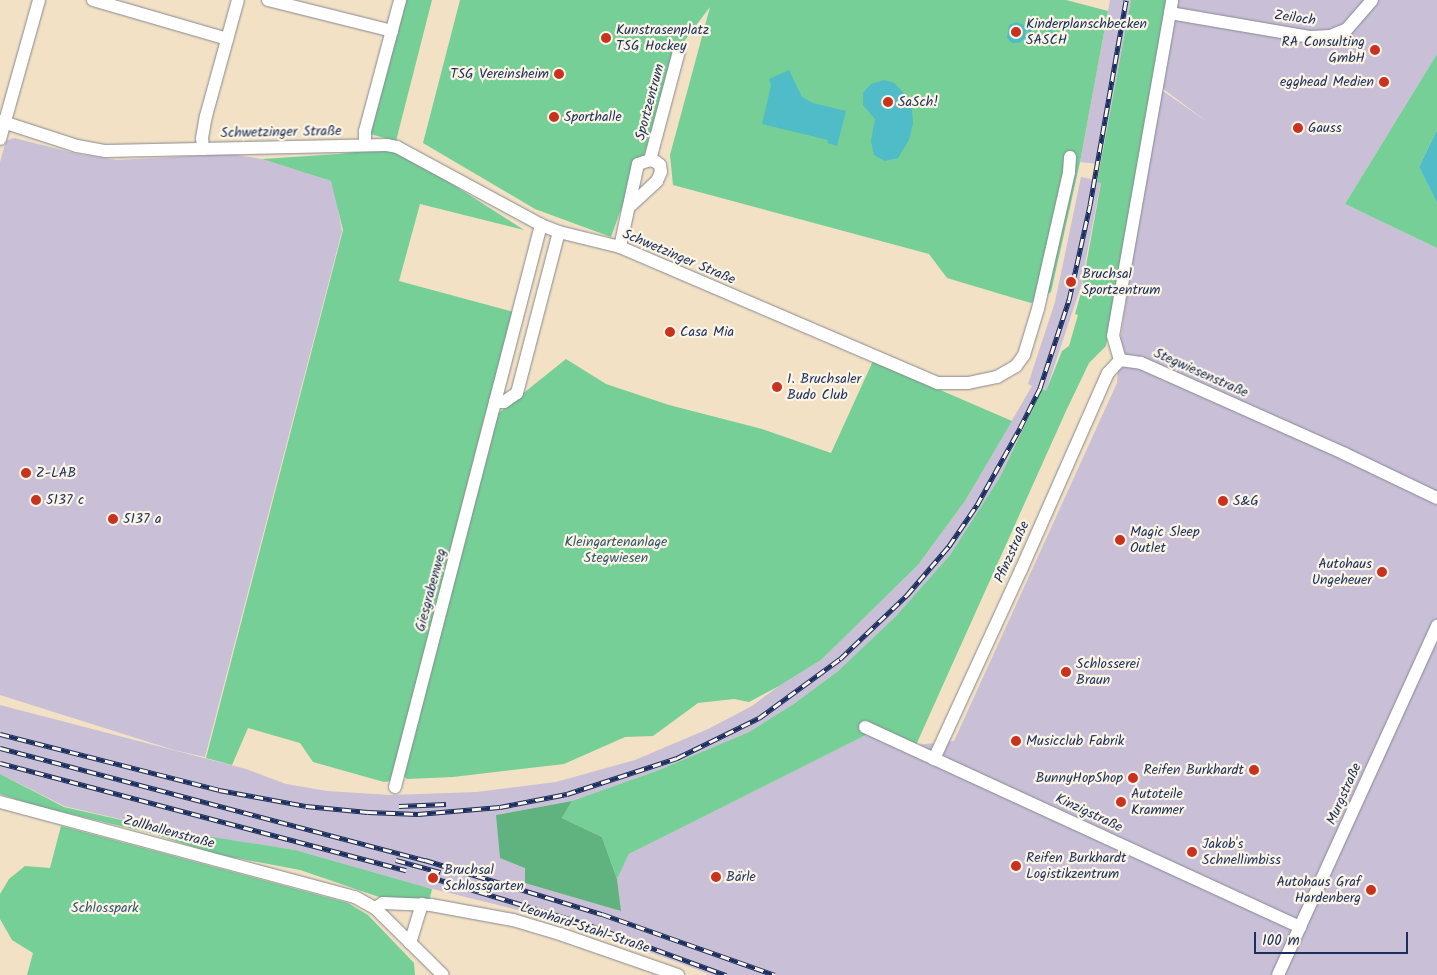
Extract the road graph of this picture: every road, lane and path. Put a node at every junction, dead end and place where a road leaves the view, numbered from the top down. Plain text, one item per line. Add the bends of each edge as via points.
1 (39, 0) edge
2 (93, 0) edge
3 (238, 0) edge
4 (268, 0) edge
5 (400, 0) edge
6 (1372, 0) edge
7 (1171, 6) edge
8 (392, 31) junction
9 (227, 39) junction
10 (679, 52) dead end
11 (2, 122) edge
12 (0, 139) edge
13 (365, 145) junction
14 (202, 148) junction
15 (1070, 158) dead end
16 (650, 160) junction
17 (631, 205) junction
18 (542, 225) junction
19 (559, 232) junction
20 (620, 247) junction
21 (1120, 360) junction
22 (495, 402) junction
23 (1437, 498) edge
24 (1437, 626) edge
25 (865, 727) dead end
26 (934, 759) junction
27 (395, 786) dead end
28 (0, 802) edge
29 (422, 904) junction
30 (375, 908) junction
31 (1300, 927) junction
32 (410, 942) junction
33 (436, 973) edge
34 (678, 975) edge
35 (1278, 975) edge

1 - 11 street
2 - 9 street
3 - 9 street
4 - 8 street
5 - 8 street
6 - 7 street, Zeiloch via 1347,28 1323,37
7 - 21 street via 1112,336
8 - 13 street via 365,131
9 - 14 street via 206,116
10 - 16 street, Sportzentrum
11 - 12 street
11 - 14 street, Schwetzinger Straße via 78,146 106,151
13 - 14 street, Schwetzinger Straße
13 - 18 street, Schwetzinger Straße via 387,144 412,153
15 - 20 street, Schwetzinger Straße via 1038,309 1024,355 1016,366 997,377 968,384 938,383
16 - 17 street, Sportzentrum via 638,164
16 - 17 street, Sportzentrum via 660,165 661,172 657,181
17 - 20 street, Sportzentrum
18 - 19 street, Schwetzinger Straße
18 - 22 street, Giesgrabenweg
19 - 20 street, Schwetzinger Straße
19 - 22 street via 517,393 504,402
21 - 23 street, Stegwiesenstraße via 1147,365
21 - 26 street, Pfinzstraße via 1108,372
22 - 27 street, Giesgrabenweg
24 - 31 street, Murgstraße
25 - 26 street, Kinzigstraße
26 - 31 street, Kinzigstraße
28 - 30 street, Zollhallenstraße via 355,897
29 - 30 street, Leonhard-Stahl-Straße via 383,903
29 - 32 street
29 - 34 street, Leonhard-Stahl-Straße via 513,920
30 - 32 street, Zollhallenstraße
31 - 35 street, Murgstraße
32 - 33 street, Zollhallenstraße

